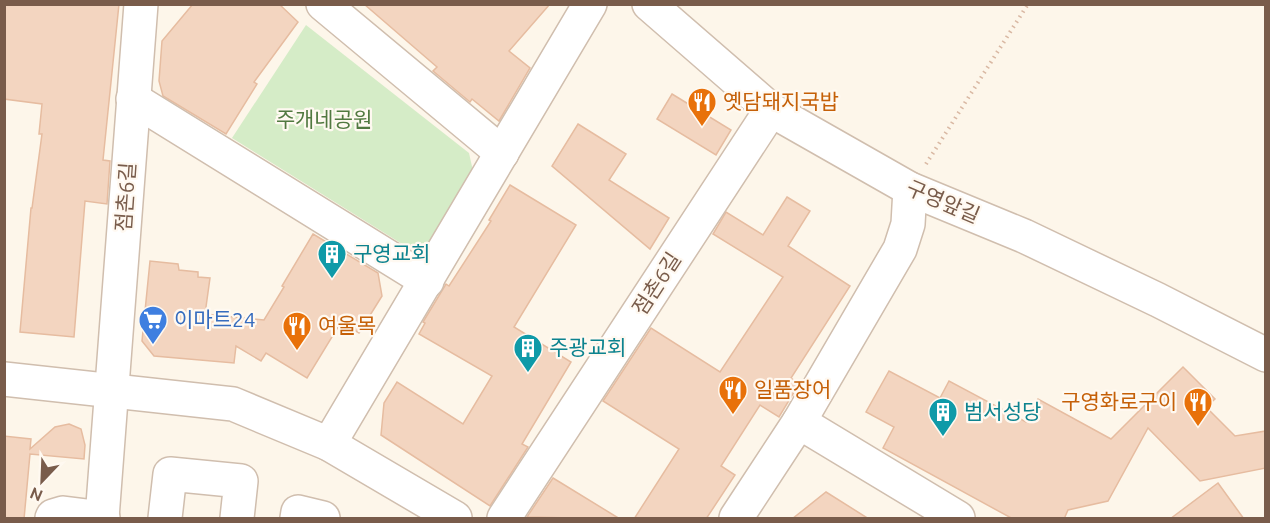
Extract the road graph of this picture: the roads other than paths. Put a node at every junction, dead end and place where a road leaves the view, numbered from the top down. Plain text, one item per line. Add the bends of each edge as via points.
1 (141, 4) edge
2 (323, 4) edge
3 (590, 4) edge
4 (649, 4) edge
5 (133, 99) junction
6 (771, 110) junction
7 (502, 153) junction
8 (910, 189) junction
9 (426, 281) junction
10 (1266, 355) edge
11 (4, 379) edge
12 (112, 390) junction
13 (799, 422) junction
14 (329, 444) junction
15 (102, 518) edge
16 (52, 519) edge
17 (165, 519) edge
18 (237, 519) edge
19 (297, 519) edge
20 (323, 519) edge
21 (455, 519) edge
22 (504, 519) edge
23 (736, 519) edge
24 (958, 519) edge

1 - 5 street, 점촌6길
2 - 7 street
3 - 7 street
4 - 6 street, 구영앞길
5 - 9 street
5 - 12 street, 점촌6길
6 - 8 street, 구영앞길
6 - 22 street, 점촌6길
7 - 9 street
8 - 10 street, 구영앞길 via 1024,236
8 - 13 street via 908,224 900,249
9 - 14 street
11 - 12 street
12 - 14 street via 233,404
12 - 15 street, 점촌6길
13 - 23 street
13 - 24 street
14 - 21 street
15 - 16 street via 63,513
17 - 18 street via 170,474 241,481
19 - 20 street via 298,512

